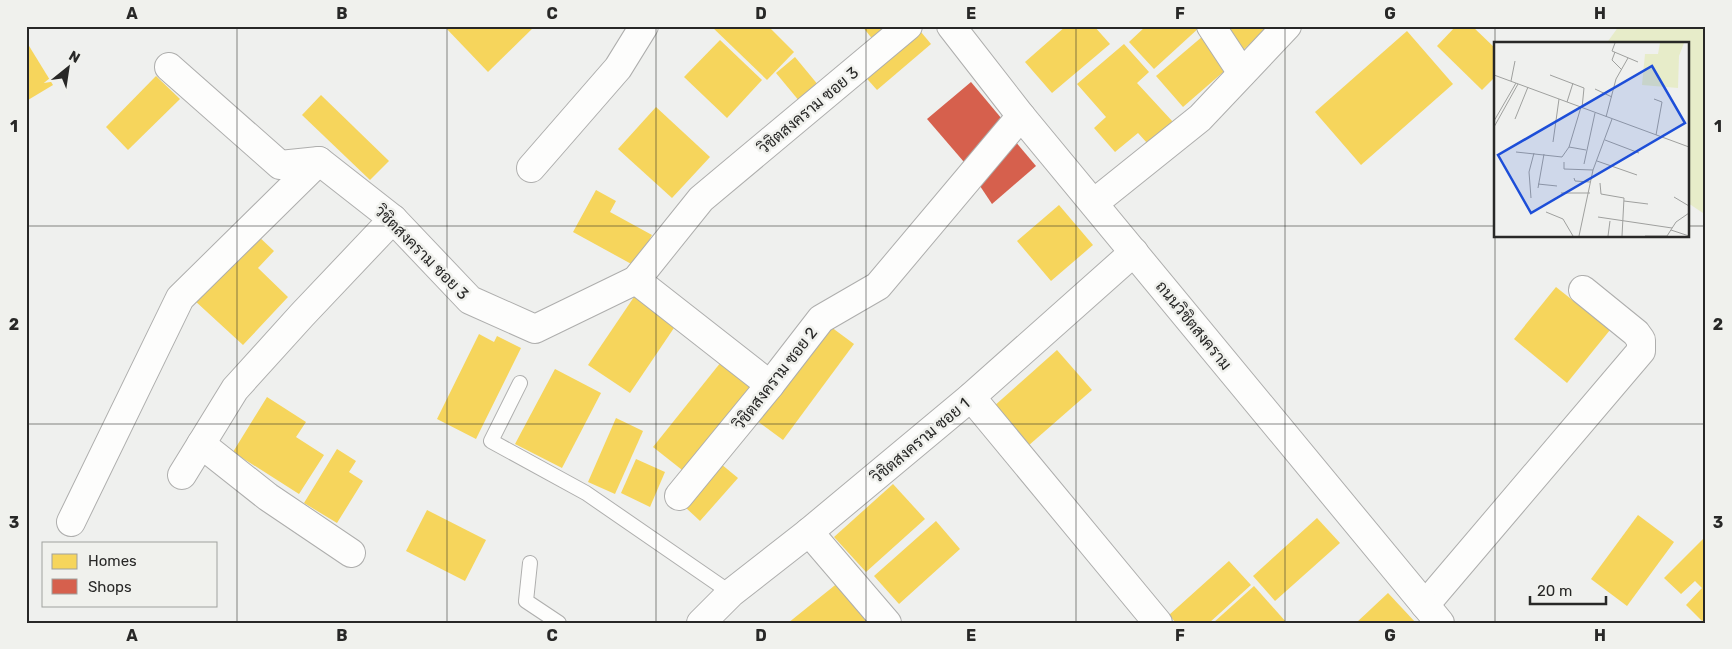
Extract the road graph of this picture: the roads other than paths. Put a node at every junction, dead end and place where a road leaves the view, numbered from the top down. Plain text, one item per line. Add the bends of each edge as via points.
1 (644, 26) edge
2 (908, 26) edge
3 (951, 26) edge
4 (1211, 26) edge
5 (1287, 26) edge
6 (169, 67) dead end
7 (1242, 73) junction
8 (1021, 116) junction
9 (319, 161) junction
10 (530, 168) dead end
11 (1094, 203) junction
12 (393, 219) junction
13 (1134, 252) junction
14 (636, 280) junction
15 (1583, 290) dead end
16 (520, 383) dead end
17 (770, 386) junction
18 (971, 397) junction
19 (201, 444) junction
20 (182, 475) dead end
21 (679, 496) dead end
22 (71, 522) dead end
23 (809, 532) junction
24 (351, 553) dead end
25 (530, 563) dead end
26 (731, 593) junction
27 (1432, 614) edge
28 (559, 623) edge
29 (701, 623) edge
30 (887, 623) edge
31 (1158, 623) edge

1 - 10 street via 618,68
2 - 14 street, วิชิตสงคราม ซอย 3 via 701,199
3 - 8 street, ถนนวิชิตสงคราม
4 - 7 street
5 - 7 street
6 - 9 street via 280,164
7 - 11 street via 1200,118
8 - 11 street, ถนนวิชิตสงคราม
8 - 17 street, วิชิตสงคราม ซอย 2 via 878,286 821,319
9 - 12 street, วิชิตสงคราม ซอย 3
9 - 22 street via 180,298
11 - 13 street, ถนนวิชิตสงคราม
12 - 14 street, วิชิตสงคราม ซอย 3 via 470,300 535,330
12 - 19 street via 235,389
13 - 18 street, วิชิตสงคราม ซอย 1
13 - 27 street, ถนนวิชิตสงคราม
14 - 17 street
15 - 27 street via 1636,332 1641,340 1641,351
16 - 26 lane via 491,441 586,493
17 - 21 street, วิชิตสงคราม ซอย 2
18 - 23 street, วิชิตสงคราม ซอย 1
18 - 31 street
19 - 20 street
19 - 24 street via 268,497
23 - 26 street, วิชิตสงคราม ซอย 1
23 - 30 street
25 - 28 lane via 526,601
26 - 29 street, วิชิตสงคราม ซอย 1

